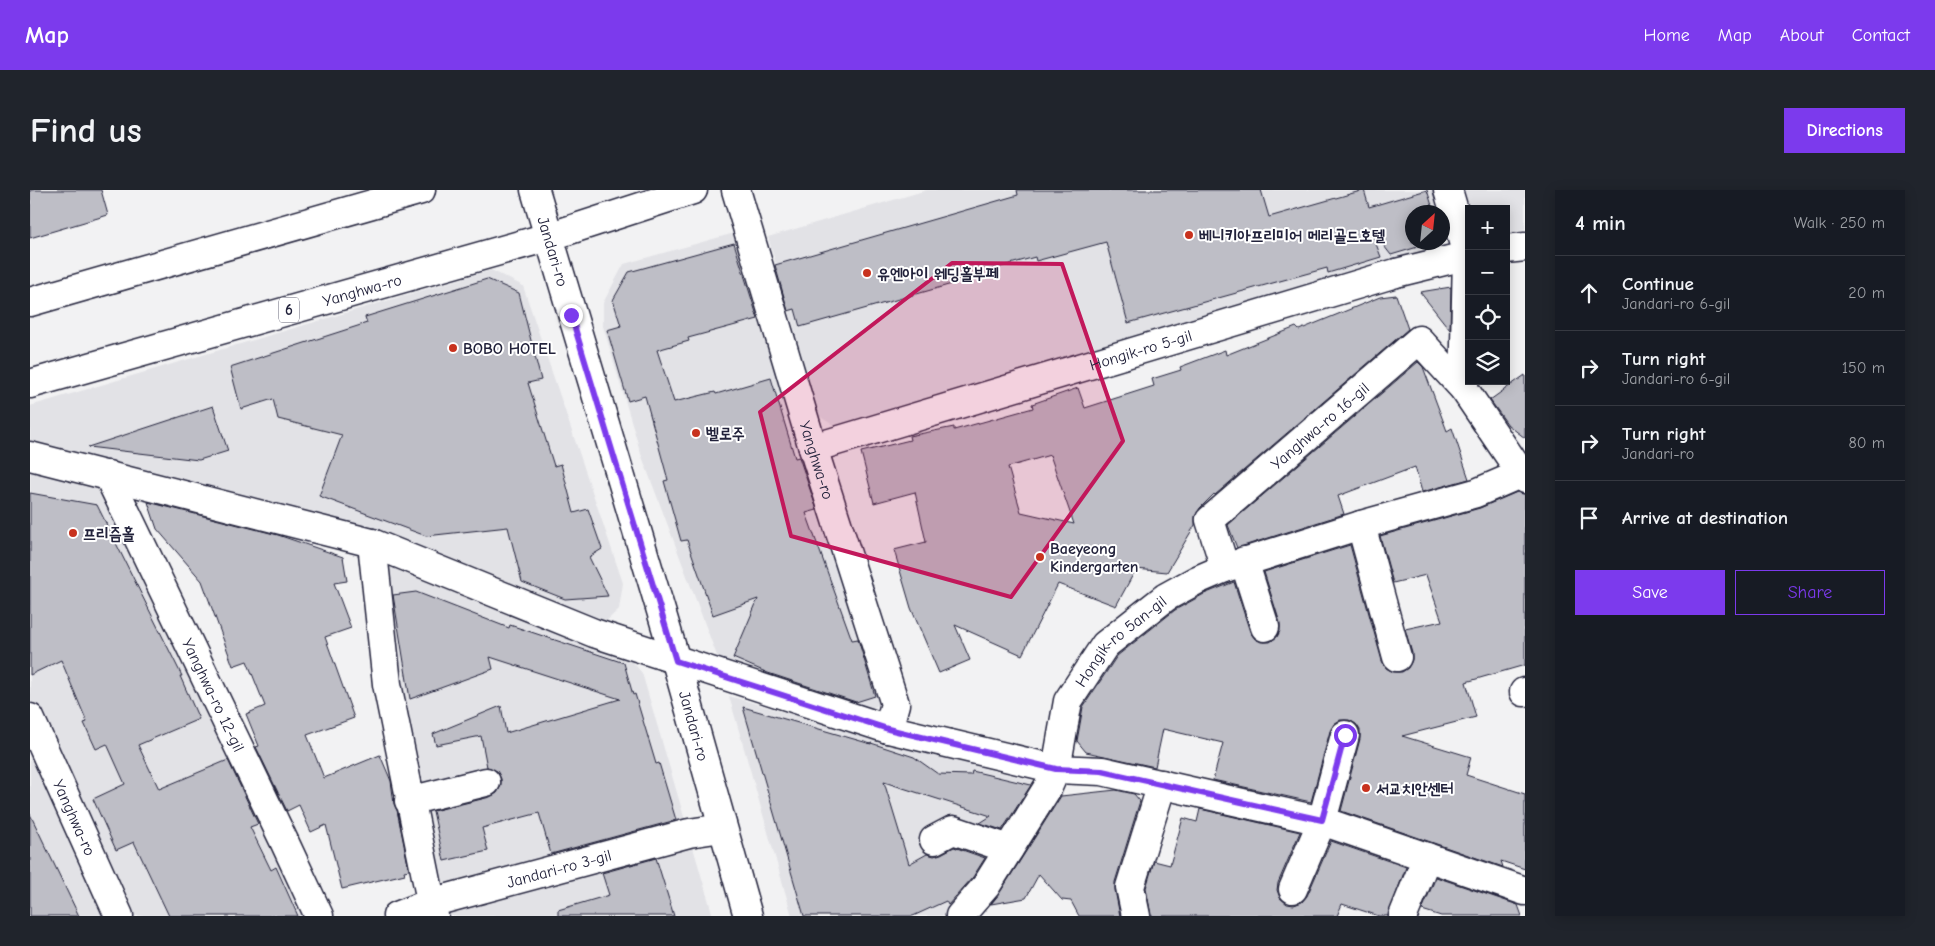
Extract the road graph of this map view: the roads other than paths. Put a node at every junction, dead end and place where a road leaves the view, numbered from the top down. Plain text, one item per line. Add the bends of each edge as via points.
1 (421, 190) edge
2 (535, 190) edge
3 (693, 190) edge
4 (736, 190) edge
5 (1448, 190) edge
6 (548, 237) junction
7 (1525, 247) edge
8 (1510, 249) edge
9 (1466, 250) edge
10 (1465, 256) edge
11 (1467, 295) edge
12 (30, 302) edge
13 (30, 384) edge
14 (1464, 389) junction
15 (813, 448) junction
16 (30, 456) edge
17 (108, 475) junction
18 (1523, 475) edge
19 (1361, 525) junction
20 (372, 544) junction
21 (1235, 565) junction
22 (1265, 627) dead end
23 (1397, 657) dead end
24 (676, 661) junction
25 (30, 718) edge
26 (888, 729) junction
27 (1345, 735) dead end
28 (1056, 769) junction
29 (486, 782) dead end
30 (1162, 784) junction
31 (410, 801) junction
32 (1322, 820) junction
33 (722, 828) junction
34 (934, 840) dead end
35 (1009, 850) junction
36 (1427, 858) junction
37 (1293, 889) dead end
38 (1525, 891) edge
39 (432, 910) edge
40 (119, 916) edge
41 (319, 916) edge
42 (397, 916) edge
43 (748, 916) edge
44 (960, 916) edge
45 (1136, 916) edge
46 (1403, 916) edge

1 - 12 street
2 - 6 street, Jandari-ro
3 - 6 street, Yanghwa-ro / 6
4 - 15 street, Yanghwa-ro
5 - 9 street
6 - 13 street, Yanghwa-ro / 6
6 - 24 street, Jandari-ro
7 - 8 street
10 - 15 street, Hongik-ro 5-gil via 1396,273
11 - 14 street
14 - 18 street, Yanghwa-ro 16-gil
14 - 21 street, Yanghwa-ro 16-gil via 1419,340 1210,520
15 - 26 street, Yanghwa-ro via 896,704
16 - 17 street
17 - 20 street
17 - 41 street, Yanghwa-ro 12-gil
18 - 19 street, Hongik-ro 5an-gil via 1476,493
19 - 21 street, Hongik-ro 5an-gil
19 - 23 street
20 - 24 street via 594,633
20 - 31 street via 387,684
21 - 22 street
21 - 28 street, Hongik-ro 5an-gil via 1196,580 1166,597 1105,646 1068,701
24 - 26 street
24 - 33 street, Jandari-ro
25 - 40 street, Yanghwa-ro
26 - 28 street
27 - 32 street
28 - 30 street via 1102,771
28 - 35 street
29 - 31 street
30 - 32 street
30 - 45 street via 1130,887
31 - 39 street
32 - 36 street
32 - 37 street
33 - 39 street, Jandari-ro 3-gil via 689,833
33 - 43 street, Jandari-ro
34 - 35 street via 953,830
35 - 44 street via 986,886
36 - 38 street
36 - 46 street
39 - 42 street, Jandari-ro 3-gil

